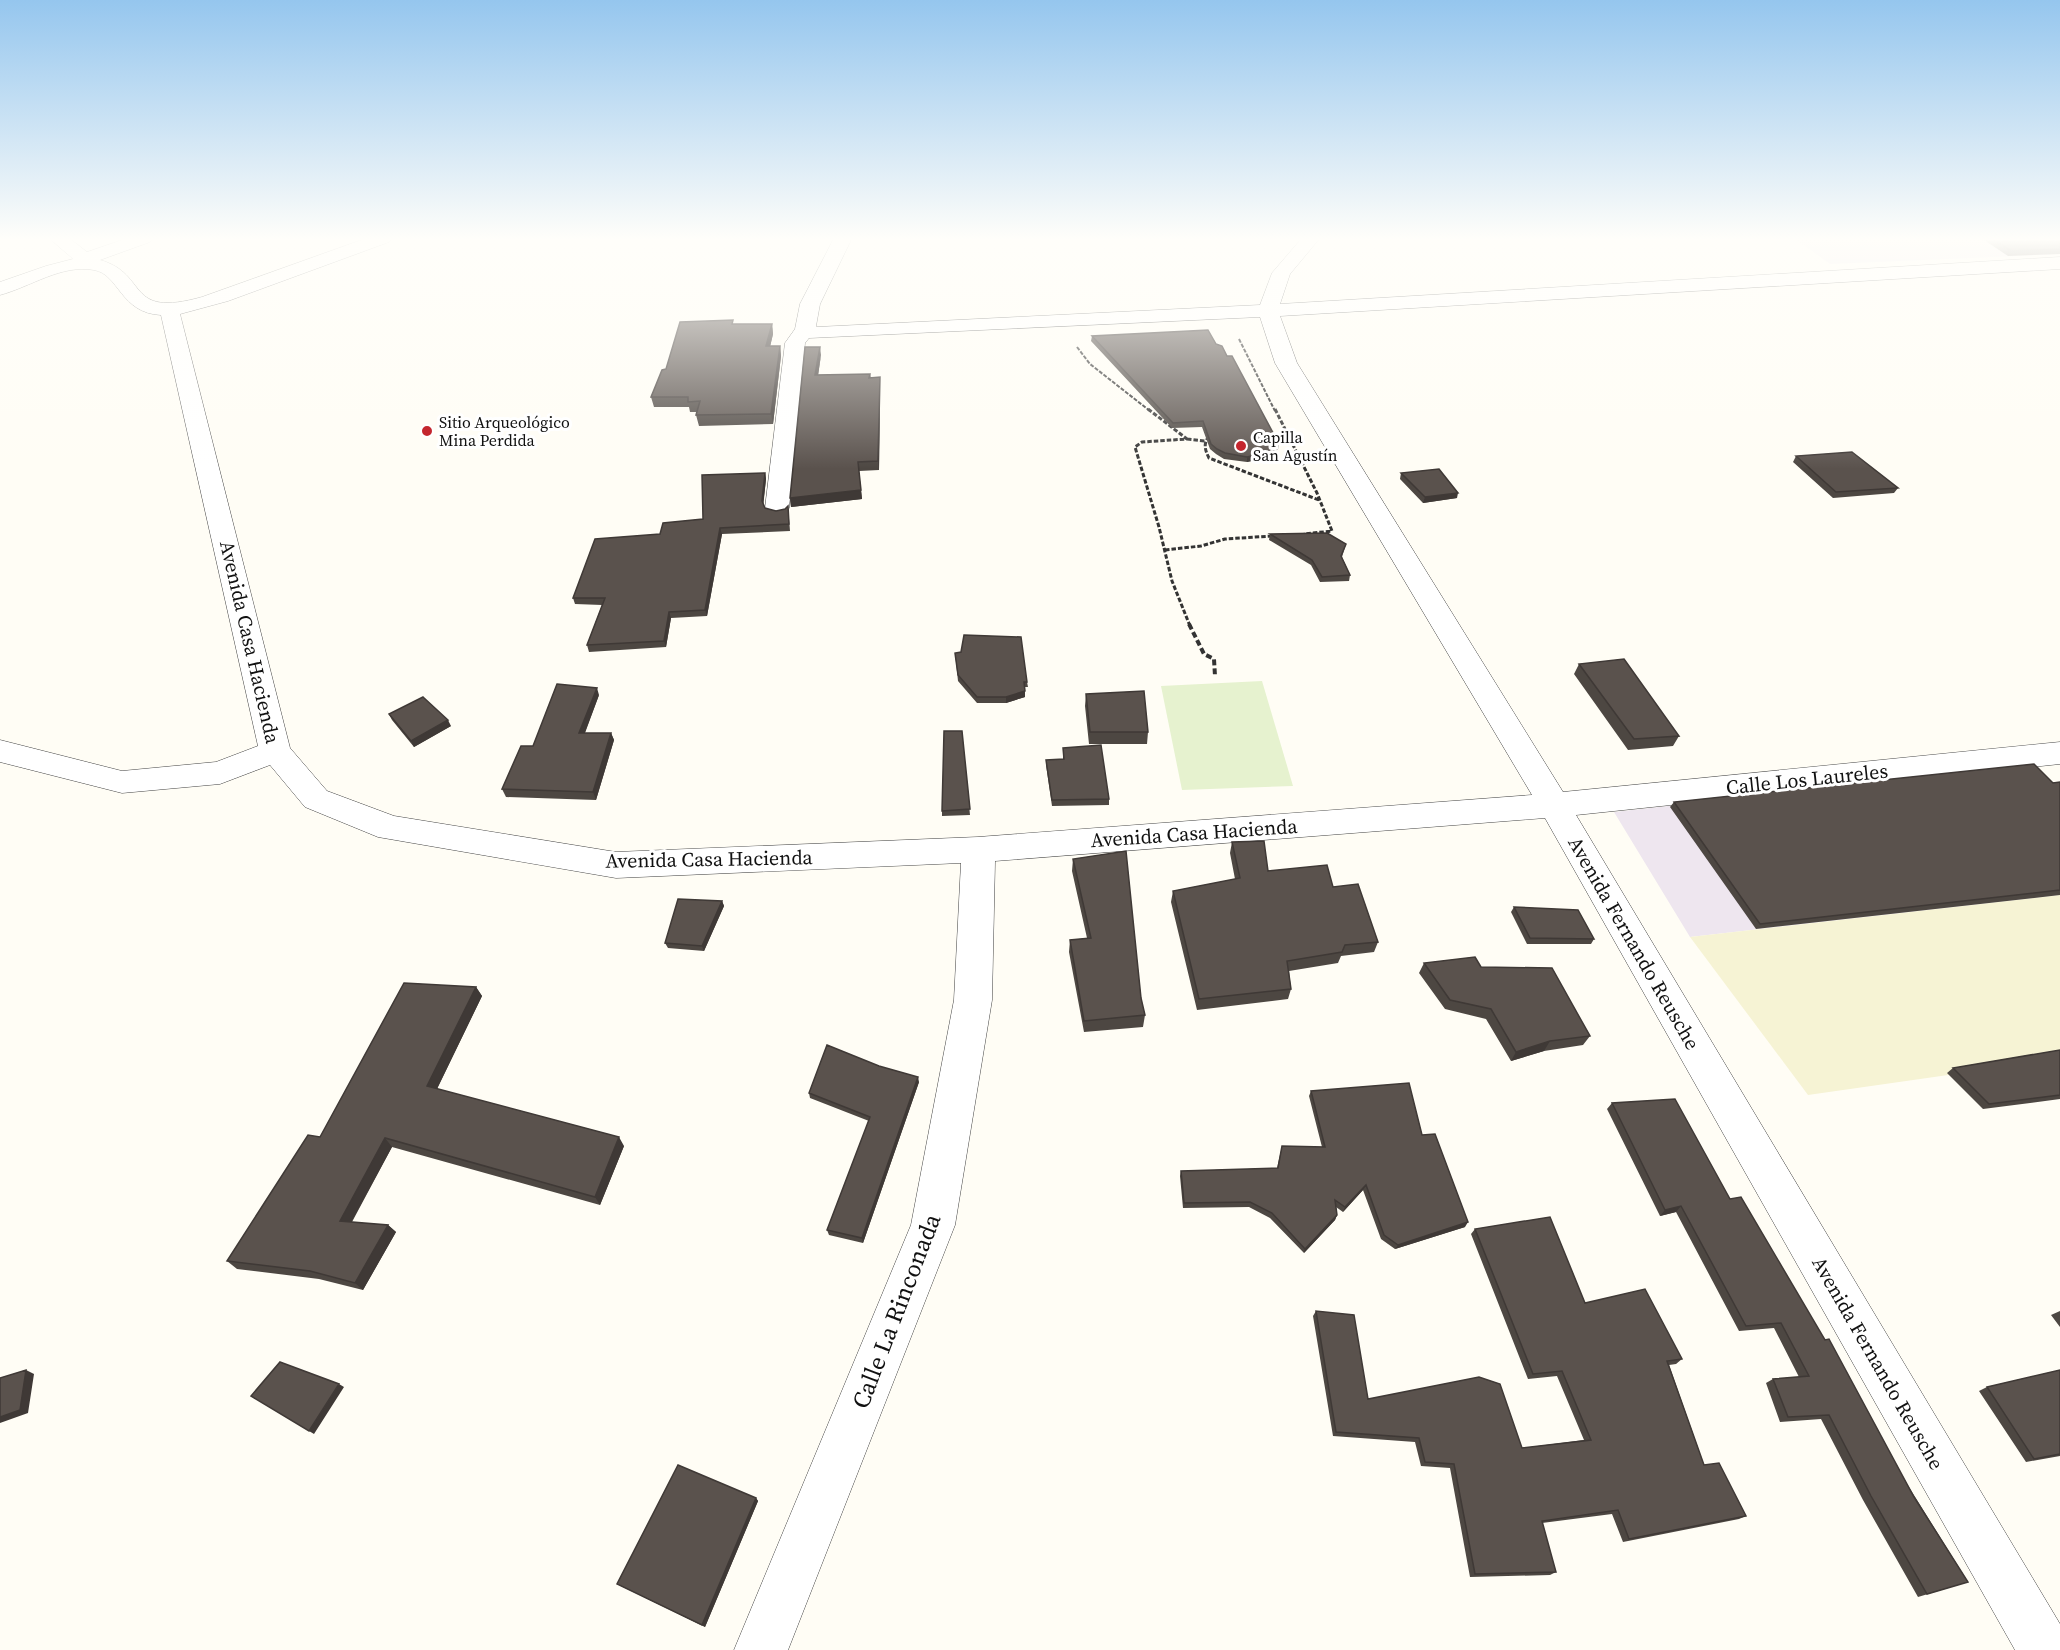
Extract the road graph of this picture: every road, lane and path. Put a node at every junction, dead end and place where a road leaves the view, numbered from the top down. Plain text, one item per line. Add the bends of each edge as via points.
1 (172, 315) edge
2 (809, 315) edge
3 (1186, 315) edge
4 (1269, 315) edge
5 (807, 330) junction
6 (1239, 339) dead end
7 (1077, 347) dead end
8 (1211, 434) edge
9 (1187, 438) junction
10 (1205, 441) junction
11 (1320, 500) junction
12 (777, 508) edge
13 (1296, 534) edge
14 (1272, 536) edge
15 (1165, 550) junction
16 (1215, 676) dead end
17 (0, 751) edge
18 (275, 751) junction
19 (2060, 753) edge
20 (1554, 805) junction
21 (978, 850) junction
22 (761, 1650) edge
23 (2045, 1650) edge

1 - 18 street, Avenida Casa Hacienda
2 - 5 street
3 - 5 street via 815,333
4 - 20 street, Avenida Fernando Reusche via 1286,363
5 - 12 street via 795,344
6 - 11 path
7 - 9 path via 1090,364
8 - 10 path
9 - 10 path
9 - 15 path via 1142,442 1135,447
10 - 11 path via 1204,450 1209,458
11 - 13 path via 1332,531
14 - 15 path via 1224,539
15 - 16 path via 1195,639 1203,654 1214,659
17 - 18 street via 122,782 220,773
18 - 21 street, Avenida Casa Hacienda via 316,799 390,828 616,865
19 - 20 street, Calle Los Laureles
20 - 21 street, Avenida Casa Hacienda
20 - 23 street, Avenida Fernando Reusche
21 - 22 street, Calle La Rinconada via 973,1000 933,1226

